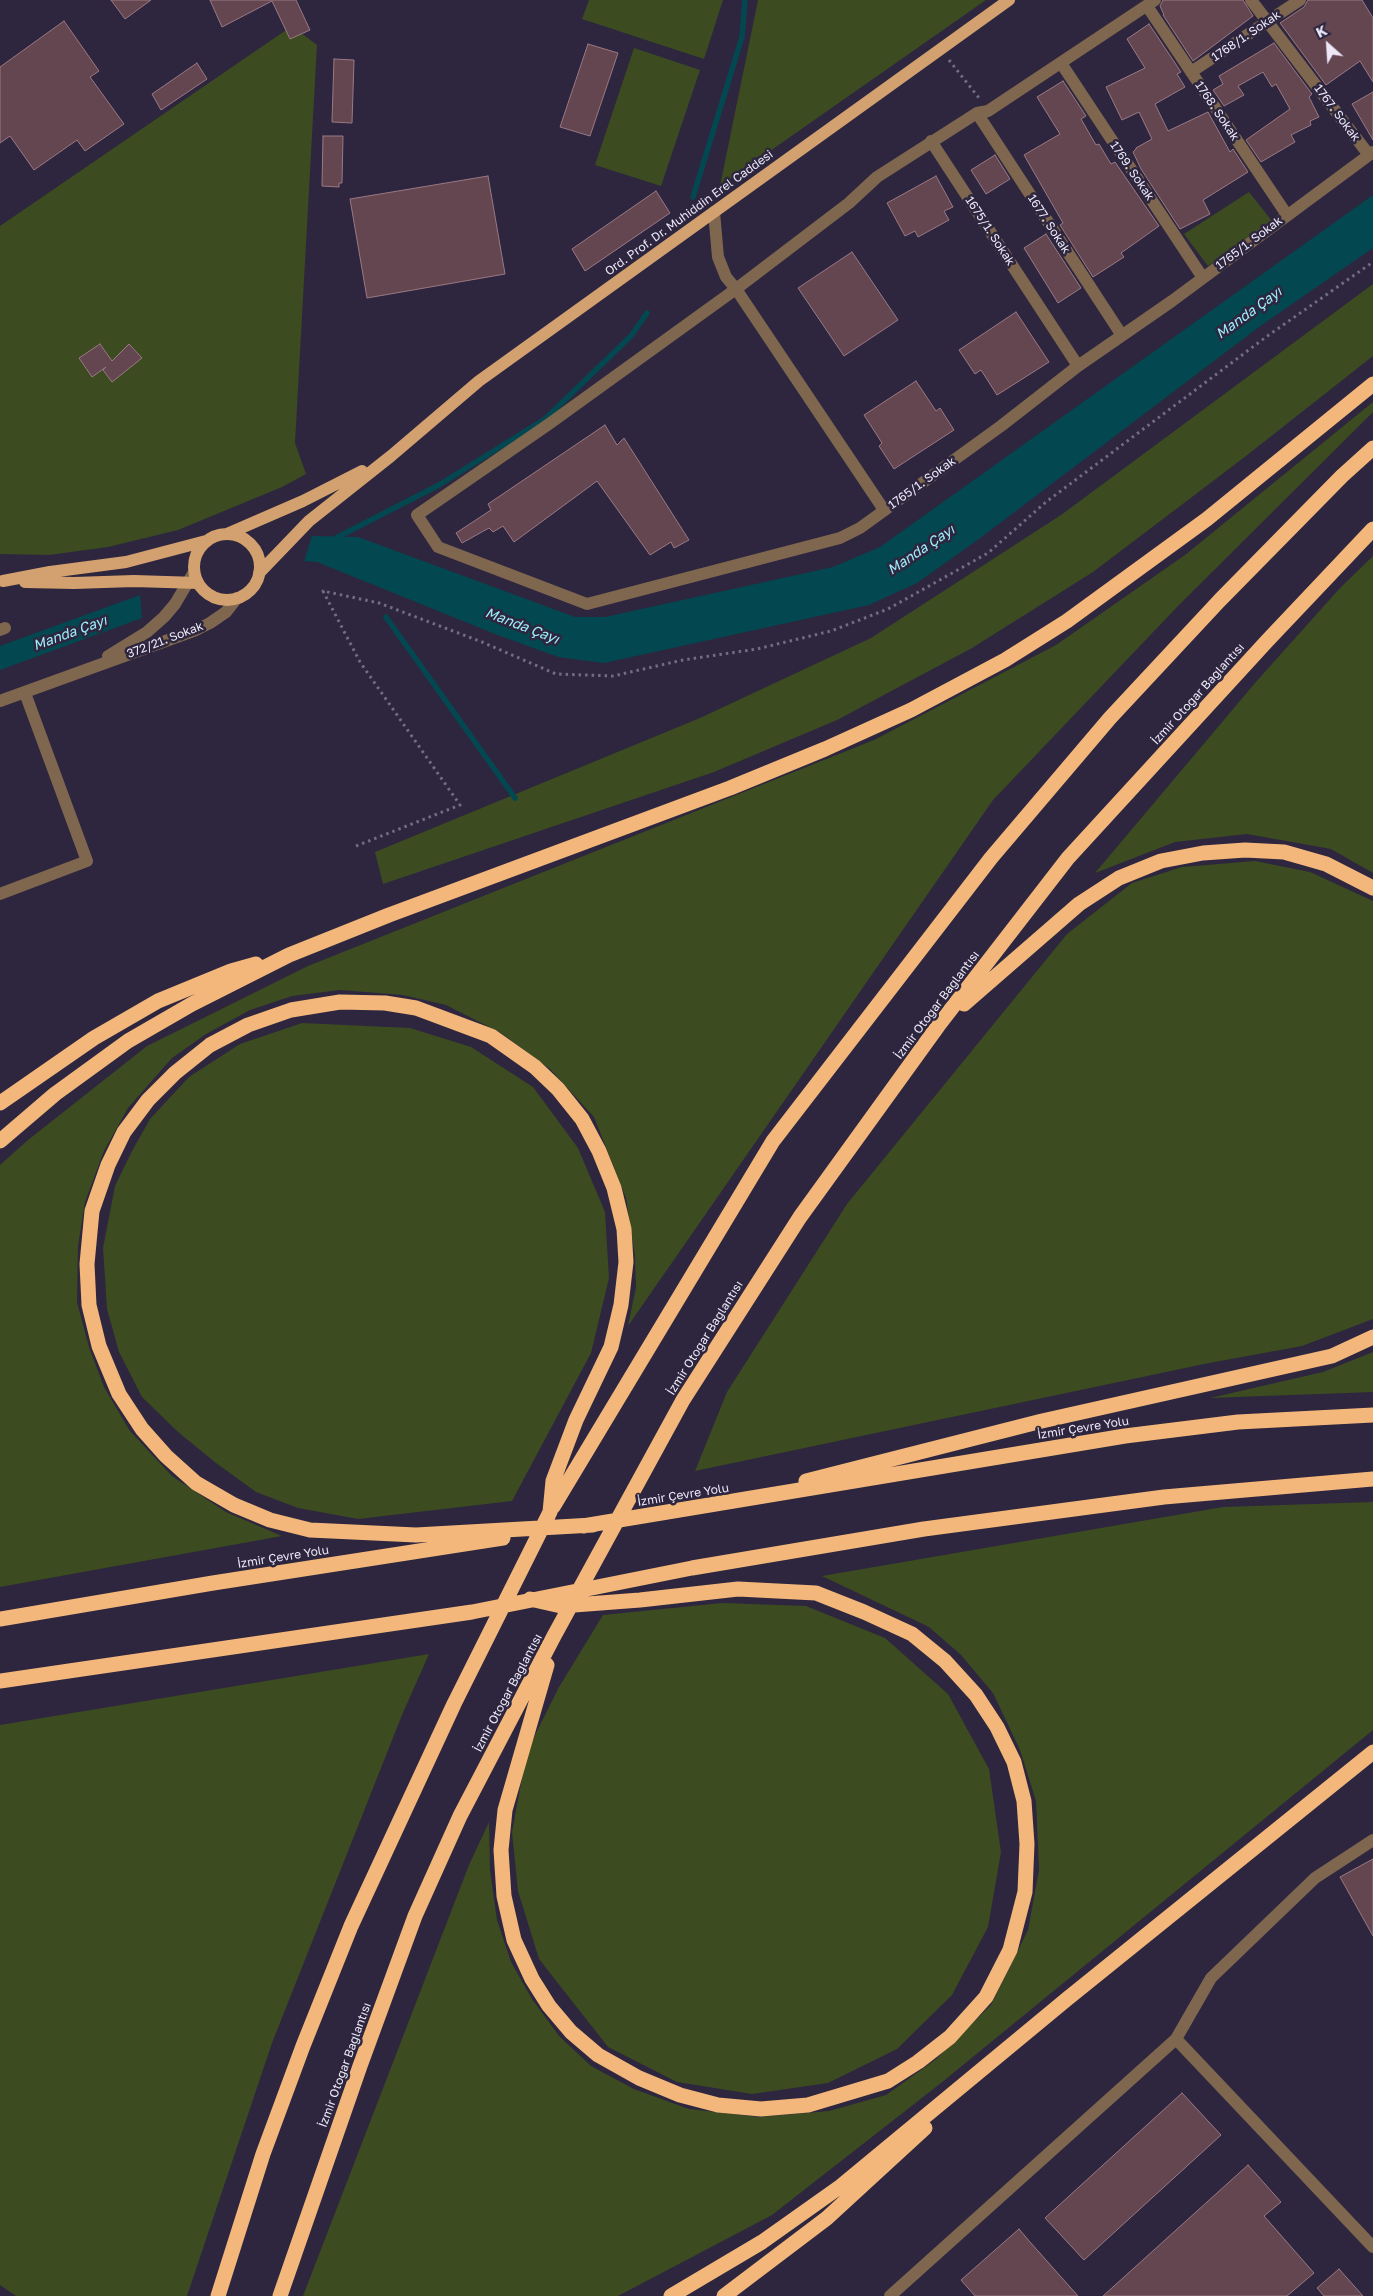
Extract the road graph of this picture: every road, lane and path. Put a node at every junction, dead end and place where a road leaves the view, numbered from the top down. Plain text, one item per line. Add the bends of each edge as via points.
1 (1009, 0) edge
2 (1251, 0) edge
3 (1300, 0) edge
4 (1151, 3) edge
5 (1268, 22) junction
6 (940, 49) junction
7 (1061, 63) junction
8 (1191, 72) junction
9 (983, 112) junction
10 (931, 141) junction
11 (1371, 153) edge
12 (714, 212) junction
13 (1287, 215) junction
14 (1373, 262) edge
15 (1203, 278) junction
16 (736, 289) junction
17 (1121, 334) junction
18 (1078, 366) junction
19 (1373, 384) edge
20 (1373, 448) edge
21 (391, 456) junction
22 (884, 510) junction
23 (1373, 530) edge
24 (227, 534) junction
25 (206, 541) junction
26 (259, 573) junction
27 (193, 580) junction
28 (1, 581) edge
29 (237, 598) junction
30 (84, 670) junction
31 (25, 693) junction
32 (0, 701) edge
33 (356, 846) dead end
34 (1373, 888) edge
35 (0, 894) edge
36 (289, 955) junction
37 (938, 1026) junction
38 (0, 1103) edge
39 (0, 1142) edge
40 (1373, 1337) edge
41 (1373, 1415) edge
42 (1373, 1479) edge
43 (702, 1507) junction
44 (550, 1512) junction
45 (593, 1525) junction
46 (530, 1599) junction
47 (0, 1619) edge
48 (554, 1636) junction
49 (0, 1680) edge
50 (1373, 1752) edge
51 (1373, 1840) edge
52 (1067, 1999) junction
53 (1176, 2039) junction
54 (1373, 2247) edge
55 (897, 2294) edge
56 (218, 2296) edge
57 (280, 2296) edge
58 (671, 2296) edge
59 (724, 2296) edge

1 - 6 main road, Ord. Prof. Dr. Muhiddin Erel Caddesi
2 - 5 street, 1767. Sokak
3 - 5 street, 1768/1. Sokak
4 - 7 street
4 - 8 street, 1768. Sokak
5 - 8 street, 1768/1. Sokak
5 - 11 street, 1767. Sokak
6 - 9 path
6 - 12 main road, Ord. Prof. Dr. Muhiddin Erel Caddesi
7 - 9 street
7 - 15 street, 1769. Sokak
8 - 13 street, 1768. Sokak
9 - 10 street
9 - 17 street, 1677. Sokak
10 - 16 street via 877,177 849,204
10 - 18 street, 1675/1. Sokak
11 - 13 street, 1765/1. Sokak
12 - 16 street, 1765/1. Sokak via 718,257 726,278
12 - 21 main road, Ord. Prof. Dr. Muhiddin Erel Caddesi via 479,381
13 - 15 street, 1765/1. Sokak
14 - 33 path via 1266,337 1046,502 988,553 888,609 831,631 757,649 683,660 612,676 556,674 380,603 323,591 360,662 460,806
15 - 17 street, 1765/1. Sokak
16 - 22 street, 1765/1. Sokak
16 - 22 street via 417,516 427,531 438,547 586,604 840,538
17 - 18 street, 1765/1. Sokak
18 - 22 street, 1765/1. Sokak
19 - 36 highway via 1206,519 1067,622 928,701 825,750 730,788
20 - 44 highway via 1227,594 1110,718 991,858 773,1141
21 - 24 main road, Ord. Prof. Dr. Muhiddin Erel Caddesi via 303,501
21 - 26 main road, Ord. Prof. Dr. Muhiddin Erel Caddesi via 309,521
23 - 37 highway, İzmir Otogar Bağlantısı via 1068,858
24 - 25 main road
24 - 26 main road via 239,536 256,551
25 - 27 main road via 194,561
25 - 28 main road via 126,562
26 - 29 main road via 251,588
27 - 28 main road
27 - 29 main road via 215,598
27 - 30 street, 372/21. Sokak via 175,604 146,632
29 - 30 street, 372/21. Sokak via 226,612 210,623
30 - 31 street, 372/21. Sokak
31 - 32 street, 372/21. Sokak
31 - 35 street via 86,861
34 - 37 highway via 1326,864 1284,852 1212,852 1161,861 1119,878 1079,904
36 - 38 highway via 230,971 158,1001 94,1038
36 - 39 highway via 192,1004 128,1042 55,1094
37 - 48 highway, İzmir Otogar Bağlantısı via 800,1217 683,1400
40 - 43 highway via 1332,1356 1042,1420
41 - 43 highway, İzmir Çevre Yolu via 1238,1422 1125,1436
42 - 46 highway via 1164,1496 924,1529
43 - 45 highway, İzmir Çevre Yolu
44 - 45 highway via 553,1482 566,1446 611,1347 621,1305 626,1262 624,1229 614,1188 582,1119 558,1089 514,1051 491,1036 416,1008 385,1003 340,1002 291,1010 248,1025 210,1045 148,1100 124,1132 92,1211 87,1264 89,1305 99,1346 116,1386 142,1429 196,1483 234,1505 270,1520 310,1530 416,1535
44 - 56 highway via 454,1704 351,1926 263,2154
45 - 47 highway, İzmir Çevre Yolu
46 - 48 highway via 560,1606 738,1589 816,1594 912,1634 945,1661 976,1695 998,1727 1014,1762 1024,1801 1027,1844 1024,1892 1010,1950 986,1997 950,2037 888,2081 808,2105 762,2109 718,2105 655,2085 598,2055 571,2032 532,1979 514,1940 504,1896 501,1850 505,1810
46 - 49 highway via 472,1612
48 - 57 highway, İzmir Otogar Bağlantısı via 460,1816 415,1916
50 - 52 highway
51 - 53 street via 1315,1878 1211,1978
52 - 58 highway via 841,2186 762,2242
52 - 59 highway via 827,2218
53 - 54 street
53 - 55 street

